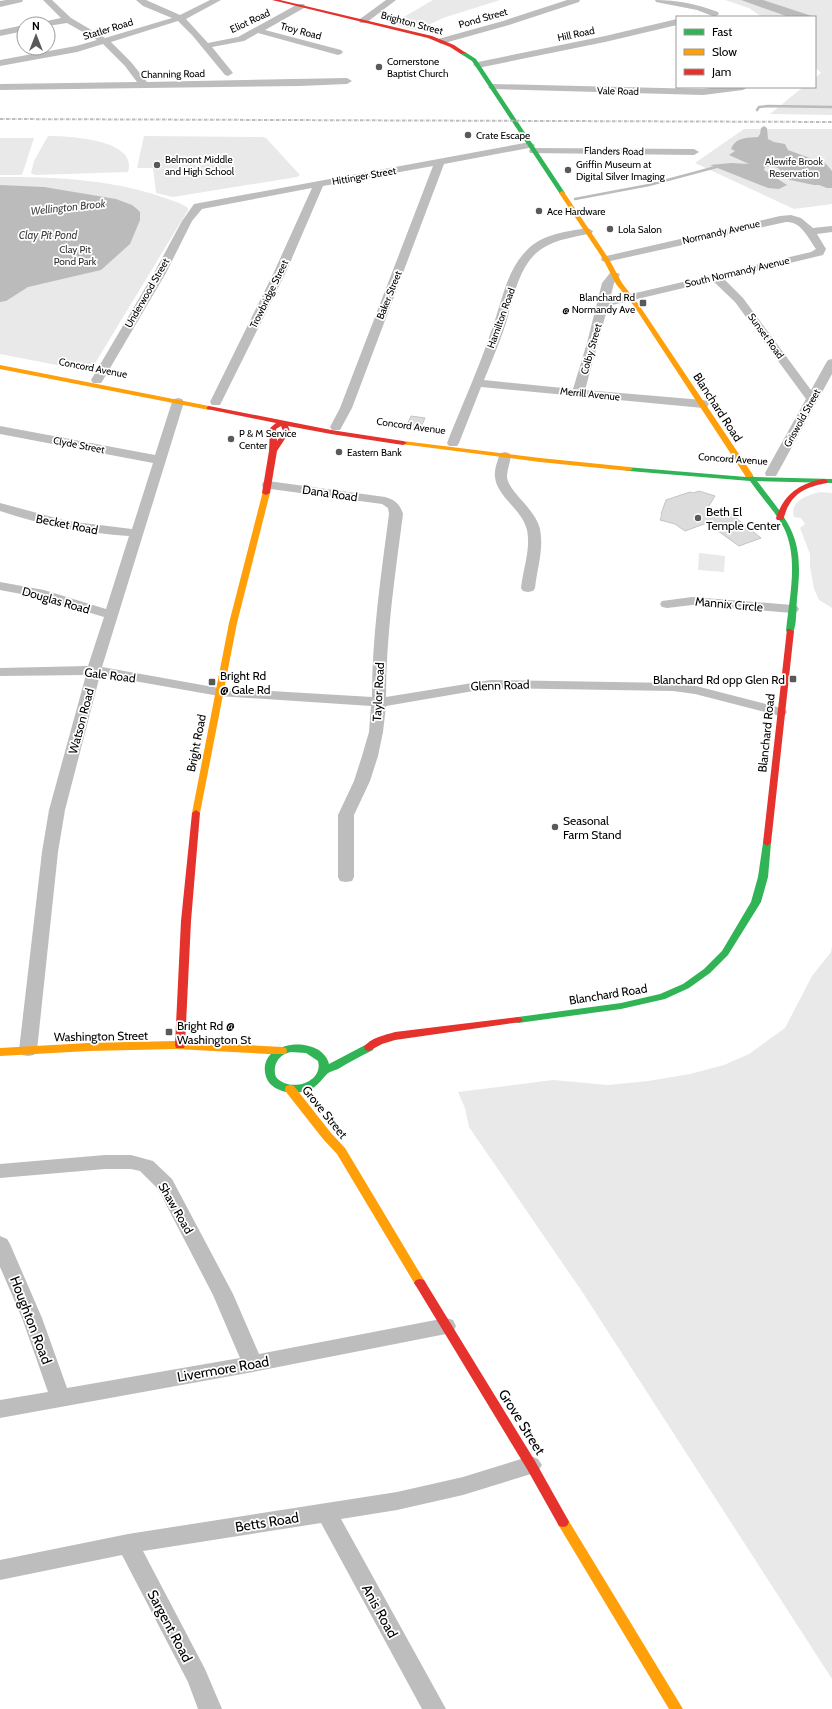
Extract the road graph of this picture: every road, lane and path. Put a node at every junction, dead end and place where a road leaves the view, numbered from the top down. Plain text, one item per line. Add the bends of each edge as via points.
1 (19, 0) edge
2 (47, 0) edge
3 (140, 0) edge
4 (217, 0) edge
5 (274, 0) edge
6 (392, 0) edge
7 (576, 0) edge
8 (659, 0) edge
9 (0, 4) edge
10 (301, 6) junction
11 (705, 16) edge
12 (180, 18) junction
13 (68, 20) junction
14 (362, 21) junction
15 (56, 22) edge
16 (676, 22) edge
17 (16, 30) edge
18 (259, 31) junction
19 (0, 33) edge
20 (105, 41) junction
21 (441, 41) junction
22 (205, 46) junction
23 (338, 52) dead end
24 (0, 63) edge
25 (478, 66) junction
26 (228, 73) dead end
27 (347, 81) dead end
28 (144, 85) junction
29 (0, 87) edge
30 (492, 87) junction
31 (735, 88) edge
32 (532, 148) junction
33 (694, 152) dead end
34 (439, 163) junction
35 (320, 184) junction
36 (565, 196) joint
37 (198, 206) joint
38 (832, 230) edge
39 (588, 231) junction
40 (810, 232) junction
41 (606, 259) junction
42 (614, 275) junction
43 (715, 277) junction
44 (629, 297) junction
45 (603, 304) junction
46 (0, 361) edge
47 (832, 363) edge
48 (0, 367) edge
49 (94, 382) junction
50 (477, 383) junction
51 (578, 393) junction
52 (179, 399) junction
53 (812, 399) junction
54 (703, 404) junction
55 (215, 405) junction
56 (284, 419) junction
57 (0, 430) edge
58 (334, 430) junction
59 (453, 443) junction
60 (505, 456) junction
61 (159, 460) junction
62 (746, 471) junction
63 (771, 473) junction
64 (752, 479) junction
65 (828, 481) edge
66 (268, 485) junction
67 (391, 504) joint
68 (0, 507) edge
69 (780, 518) junction
70 (136, 533) junction
71 (0, 586) edge
72 (528, 588) dead end
73 (667, 604) dead end
74 (792, 609) junction
75 (111, 615) junction
76 (94, 670) junction
77 (0, 672) edge
78 (219, 692) junction
79 (379, 702) junction
80 (780, 712) junction
81 (346, 877) dead end
82 (180, 1045) junction
83 (202, 1046) junction
84 (365, 1048) junction
85 (28, 1050) junction
86 (282, 1051) junction
87 (0, 1052) edge
88 (316, 1053) junction
89 (339, 1053) dead end
90 (328, 1054) dead end
91 (238, 1058) dead end
92 (325, 1071) junction
93 (290, 1089) junction
94 (335, 1132) dead end
95 (341, 1151) junction
96 (0, 1171) edge
97 (0, 1244) edge
98 (446, 1326) junction
99 (253, 1364) junction
100 (60, 1398) junction
101 (0, 1409) edge
102 (532, 1464) junction
103 (326, 1512) junction
104 (128, 1544) junction
105 (0, 1570) edge
106 (210, 1709) edge
107 (434, 1709) edge
108 (676, 1709) edge

1 - 9 street
2 - 13 street
3 - 12 street
4 - 12 street, Statler Road
5 - 10 main road, Brighton Street
6 - 14 street
7 - 21 street, Pond Street
8 - 11 street via 715,14
10 - 14 main road, Brighton Street
10 - 18 street, Eliot Road
12 - 20 street, Statler Road
12 - 22 street
13 - 15 street
13 - 20 street
14 - 21 main road, Brighton Street
16 - 25 street, Hill Road
17 - 19 street
18 - 22 street, Eliot Road via 241,39
18 - 23 street, Troy Road
20 - 24 street, Statler Road via 77,49
20 - 28 street
21 - 25 main road, Brighton Street via 467,55
22 - 26 street
25 - 30 main road, Brighton Street
27 - 28 street, Channing Road via 300,84
28 - 29 street, Channing Road
30 - 31 street, Vale Road via 703,92
30 - 32 main road, Brighton Street
32 - 33 street, Flanders Road
32 - 34 street, Hittinger Street
32 - 36 main road, Brighton Street
34 - 35 street, Hittinger Street
34 - 58 street, Baker Street via 346,408
35 - 37 street, Hittinger Street
35 - 55 street, Trowbridge Street
36 - 39 main road, Blanchard Road
37 - 49 street, Underwood Street
38 - 40 street
39 - 41 main road, Blanchard Road
39 - 50 street, Hamilton Road via 546,242 525,258 517,273
40 - 41 street, Normandy Avenue via 796,218 780,219
40 - 43 street, South Normandy Avenue via 821,250 819,253
41 - 42 main road, Blanchard Road
42 - 44 main road, Blanchard Road
42 - 45 street, Colby Street via 608,283
43 - 44 street, South Normandy Avenue
43 - 53 street, Sunset Road via 739,300
44 - 45 street
44 - 54 main road, Blanchard Road
45 - 51 street, Colby Street
46 - 49 main road, Concord Avenue
47 - 53 street, Griswold Street
48 - 49 main road, Concord Avenue
49 - 52 main road, Concord Avenue
50 - 51 street, Merrill Avenue
50 - 59 street, Hamilton Road
51 - 54 street, Merrill Avenue
52 - 55 main road, Concord Avenue
52 - 61 street, Watson Road
53 - 63 street, Griswold Street
54 - 62 main road, Blanchard Road
55 - 56 main road, Concord Avenue
56 - 58 main road, Concord Avenue
56 - 66 main road, Bright Road via 287,431 273,451
57 - 61 street, Clyde Street
58 - 59 main road, Concord Avenue
58 - 60 main road, Concord Avenue
59 - 62 main road, Concord Avenue via 580,458
60 - 64 main road, Concord Avenue
60 - 72 street via 501,476 503,485 532,522 535,539 535,555
61 - 70 street, Watson Road
62 - 63 main road, Concord Avenue
62 - 64 main road, Blanchard Road
63 - 65 main road, Concord Avenue
64 - 65 main road, Concord Avenue
64 - 69 main road, Blanchard Road
65 - 69 main road via 811,482 802,487 784,503
66 - 67 street, Dana Road via 355,496
66 - 78 main road, Bright Road via 233,623
67 - 79 street, Taylor Road via 396,514 385,597
68 - 70 street, Becket Road via 60,524
69 - 74 main road, Blanchard Road via 791,536 796,552
70 - 75 street, Watson Road
71 - 75 street, Douglas Road via 39,593
73 - 74 street, Mannix Circle via 692,601
74 - 80 main road, Blanchard Road
75 - 76 street, Watson Road
76 - 77 street, Gale Road
76 - 78 street, Gale Road
76 - 85 street, Watson Road via 57,810
78 - 79 street, Glenn Road
78 - 82 main road, Bright Road via 197,805 186,921
79 - 80 street, Glenn Road via 405,700 465,686 491,684 644,686 696,690
79 - 81 street, Taylor Road via 370,756 346,816
80 - 84 main road, Blanchard Road via 763,877 756,902 725,953 707,971 686,986 662,997 621,1006 395,1036
82 - 83 main road, Washington Street
82 - 85 main road, Washington Street
83 - 86 main road, Washington Street via 258,1052
83 - 91 main road, Washington Street
84 - 89 main road, Blanchard Road
84 - 92 main road, Blanchard Road
85 - 87 main road, Washington Street
86 - 88 main road via 300,1048
86 - 93 main road via 265,1068 274,1082
88 - 90 main road
88 - 92 main road via 325,1064
92 - 93 main road via 317,1086
93 - 95 main road, Grove Street
94 - 95 main road, Grove Street via 342,1142
95 - 98 main road, Grove Street
96 - 99 street, Shaw Road via 105,1162 131,1162 146,1166 165,1184 223,1294
97 - 100 street, Houghton Road via 32,1318
98 - 99 street, Livermore Road
98 - 102 main road, Grove Street
99 - 100 street, Livermore Road
100 - 101 street, Livermore Road
102 - 103 street, Betts Road via 463,1486 397,1501
102 - 108 main road, Grove Street via 576,1546
103 - 104 street, Betts Road
103 - 107 street, Anis Road
104 - 105 street, Betts Road
104 - 106 street, Sargent Road via 197,1678

